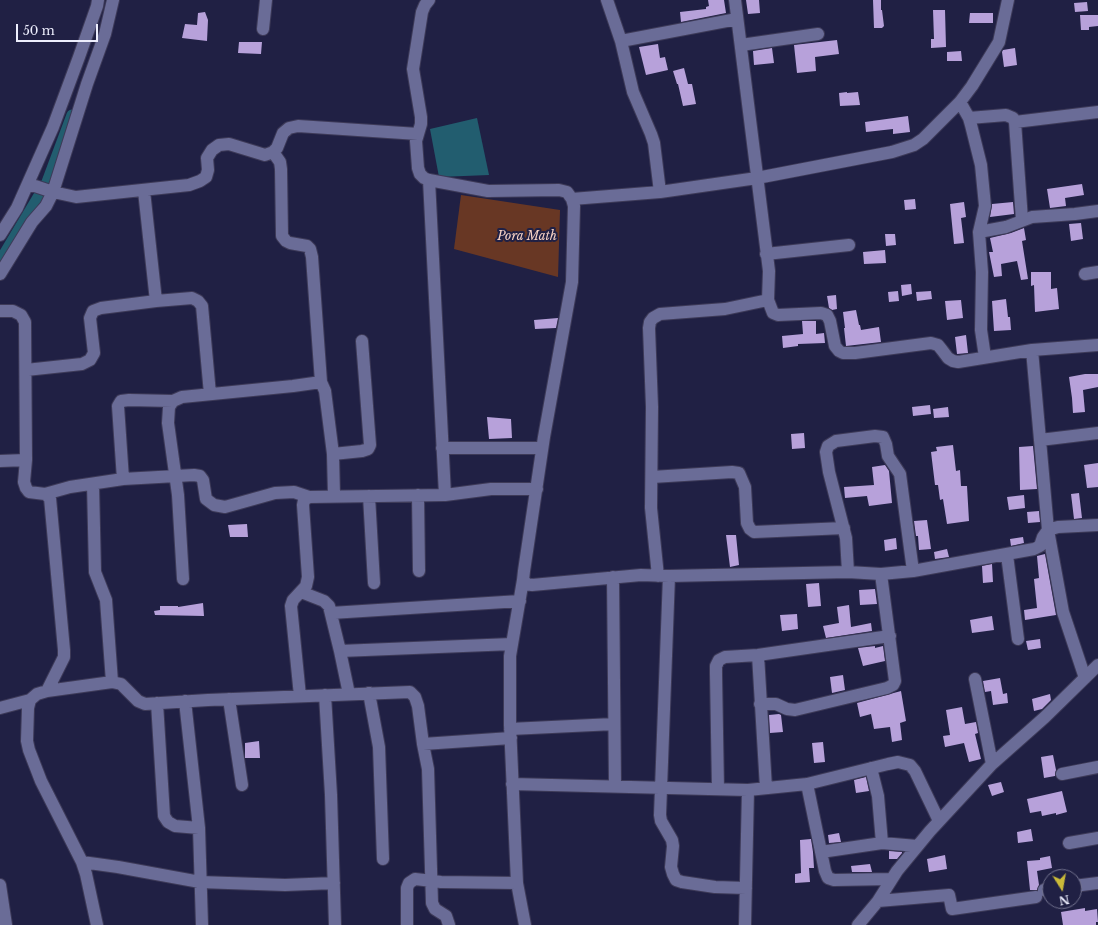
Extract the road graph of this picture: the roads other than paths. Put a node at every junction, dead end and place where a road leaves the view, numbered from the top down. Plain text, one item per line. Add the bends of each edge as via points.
1 (98, 0) edge
2 (113, 0) edge
3 (266, 0) edge
4 (429, 0) edge
5 (607, 0) edge
6 (735, 0) edge
7 (1008, 0) edge
8 (737, 19) junction
9 (263, 29) dead end
10 (818, 34) dead end
11 (621, 41) junction
12 (741, 45) junction
13 (960, 102) junction
14 (1098, 112) edge
15 (969, 118) junction
16 (1015, 122) junction
17 (418, 134) junction
18 (273, 152) junction
19 (757, 178) junction
20 (429, 180) junction
21 (31, 186) junction
22 (144, 190) junction
23 (50, 191) junction
24 (660, 192) junction
25 (572, 199) junction
26 (1098, 211) edge
27 (1022, 220) junction
28 (979, 232) junction
29 (0, 235) edge
30 (849, 245) dead end
31 (766, 254) junction
32 (1098, 272) edge
33 (0, 274) edge
34 (1085, 274) dead end
35 (768, 300) junction
36 (156, 301) junction
37 (0, 312) edge
38 (362, 341) dead end
39 (1098, 344) edge
40 (1032, 350) junction
41 (985, 357) junction
42 (26, 370) junction
43 (321, 382) junction
44 (210, 394) junction
45 (173, 401) junction
46 (1098, 433) edge
47 (1040, 440) junction
48 (442, 448) junction
49 (542, 448) junction
50 (333, 454) junction
51 (26, 460) junction
52 (0, 461) edge
53 (176, 477) junction
54 (652, 477) junction
55 (123, 480) junction
56 (93, 484) junction
57 (537, 489) junction
58 (46, 494) junction
59 (418, 495) junction
60 (445, 495) junction
61 (334, 496) junction
62 (369, 496) junction
63 (309, 497) junction
64 (1098, 525) edge
65 (844, 528) junction
66 (1048, 530) junction
67 (1007, 555) junction
68 (419, 571) dead end
69 (913, 571) junction
70 (848, 572) junction
71 (881, 574) junction
72 (663, 576) junction
73 (613, 577) junction
74 (183, 579) dead end
75 (523, 580) junction
76 (374, 583) dead end
77 (301, 592) junction
78 (520, 601) junction
79 (330, 613) junction
80 (890, 636) junction
81 (1018, 639) dead end
82 (512, 644) junction
83 (340, 651) junction
84 (758, 656) junction
85 (1098, 665) edge
86 (1085, 678) junction
87 (975, 679) dead end
88 (112, 682) junction
89 (47, 691) junction
90 (369, 693) junction
91 (349, 694) junction
92 (325, 695) junction
93 (300, 696) junction
94 (229, 699) junction
95 (30, 700) junction
96 (185, 701) junction
97 (157, 703) junction
98 (760, 704) junction
99 (0, 708) edge
100 (614, 724) junction
101 (511, 733) junction
102 (423, 744) junction
103 (992, 764) junction
104 (1098, 767) edge
105 (871, 768) junction
106 (1062, 774) dead end
107 (512, 784) junction
108 (807, 784) junction
109 (242, 785) dead end
110 (615, 786) junction
111 (662, 787) junction
112 (766, 788) junction
113 (718, 789) junction
114 (748, 790) junction
115 (939, 821) junction
116 (199, 828) junction
117 (1098, 838) edge
118 (1069, 843) dead end
119 (882, 844) junction
120 (917, 846) junction
121 (821, 852) junction
122 (383, 858) dead end
123 (82, 862) junction
124 (891, 879) junction
125 (200, 882) junction
126 (431, 882) junction
127 (334, 883) junction
128 (517, 883) junction
129 (1098, 883) edge
130 (0, 885) edge
131 (1082, 885) edge
132 (746, 888) junction
133 (1042, 892) edge
134 (878, 901) junction
135 (6, 925) edge
136 (97, 925) edge
137 (202, 925) edge
138 (336, 925) edge
139 (407, 925) edge
140 (448, 925) edge
141 (525, 925) edge
142 (745, 925) edge
143 (858, 925) edge

1 - 21 street
2 - 23 street via 105,34
3 - 9 street
4 - 17 street via 422,12 414,63 421,117
5 - 11 street
6 - 8 street
7 - 13 street via 998,42
8 - 11 street
8 - 12 street
10 - 12 street
11 - 24 street via 633,92 652,138
12 - 19 street
13 - 15 street
13 - 19 street via 914,145 892,152
14 - 16 street
15 - 16 street via 1006,115
15 - 28 street via 981,165 985,206
16 - 27 street
17 - 18 street via 298,126 283,133
17 - 20 street via 418,168 420,174
18 - 22 street via 265,155 229,144 219,146 212,150 207,158 206,177 200,181 189,185
18 - 43 street via 280,162 281,169 282,236 290,243 307,246 312,257
19 - 24 street
19 - 31 street
20 - 25 street via 488,191 559,190 567,192
20 - 48 street
21 - 23 street
21 - 29 street
22 - 23 street via 76,196
22 - 36 street
23 - 33 street via 46,206 32,222
24 - 25 street
25 - 49 street via 572,282
26 - 27 street
27 - 28 street via 1006,227
28 - 41 street
30 - 31 street
31 - 35 street via 769,271
32 - 34 street
35 - 41 street via 773,313 778,315 828,315 835,346 838,351 844,353 931,343 938,345 953,361
35 - 54 street via 725,309 660,314 650,322
36 - 42 street via 93,311 90,318 94,353 90,360 82,364
36 - 44 street via 192,298 202,306
37 - 42 street via 12,311 21,315 25,322
38 - 50 street via 370,445 362,451
39 - 40 street
40 - 41 street
40 - 47 street
42 - 51 street
43 - 44 street
43 - 50 street via 325,391
44 - 45 street via 182,397
45 - 53 street via 168,407 168,424
45 - 55 street via 121,401 118,406
46 - 47 street
47 - 66 street
48 - 49 street
48 - 60 street
49 - 57 street
50 - 61 street
51 - 52 street
51 - 58 street via 26,488 29,492
53 - 55 street
53 - 63 street via 200,476 206,498 214,505 225,507 275,493 294,492
53 - 74 street
54 - 65 street via 738,473 744,487 747,523 754,532
54 - 72 street via 651,508
55 - 56 street
56 - 58 street
56 - 88 street via 95,572 106,600
57 - 60 street via 491,489
57 - 75 street
58 - 89 street via 50,498 64,650 64,657
59 - 60 street
59 - 62 street
59 - 68 street
61 - 62 street
61 - 63 street
62 - 76 street
63 - 77 street via 304,500 303,505 308,577
64 - 66 street
65 - 69 street via 829,472 826,456 828,446 836,441 883,437 888,456 900,474
65 - 70 street
66 - 67 street via 1040,546 1034,550
66 - 86 street via 1063,612
67 - 69 street
67 - 81 street
69 - 71 street
70 - 71 street
70 - 72 street
71 - 80 street
72 - 73 street
72 - 111 street
73 - 75 street via 532,585
73 - 100 street
75 - 78 street
77 - 79 street via 324,600 329,606
77 - 93 street via 291,606
78 - 79 street
78 - 82 street
79 - 83 street
80 - 84 street
80 - 98 street via 896,681 893,685 795,710 776,704
82 - 83 street
82 - 101 street
83 - 91 street
84 - 98 street
84 - 113 street via 725,657 719,660 716,666
85 - 86 street
86 - 103 street
87 - 103 street
88 - 89 street
88 - 97 street via 121,684 138,701 145,704
89 - 95 street via 37,694
90 - 91 street
90 - 102 street via 410,692 418,706
90 - 122 street via 380,747
91 - 92 street
92 - 93 street
92 - 127 street
93 - 94 street
94 - 96 street
94 - 109 street
95 - 99 street
95 - 123 street via 27,741 29,750 41,781
96 - 97 street
96 - 116 street
97 - 116 street via 164,816 175,826
98 - 112 street
100 - 101 street
100 - 110 street
101 - 102 street
101 - 107 street
102 - 126 street via 429,784
103 - 115 street
104 - 106 street
105 - 108 street
105 - 115 street via 898,762 910,765
105 - 119 street via 878,796
107 - 110 street
107 - 128 street
108 - 112 street
108 - 121 street
110 - 111 street
111 - 113 street
111 - 132 street via 661,821 672,840 671,866 676,880 704,886
112 - 114 street
113 - 114 street
114 - 132 street
115 - 120 street
116 - 125 street
117 - 118 street
119 - 120 street
119 - 121 street
120 - 124 street
121 - 124 street via 828,878
123 - 125 street
123 - 136 street
124 - 134 street
125 - 127 street via 285,885
125 - 137 street
126 - 128 street
126 - 139 street via 415,879 409,883
126 - 140 street via 432,903 435,909 446,916
127 - 138 street
128 - 141 street
129 - 131 street
130 - 135 street
132 - 142 street
133 - 134 street via 952,910 949,895
134 - 143 street

